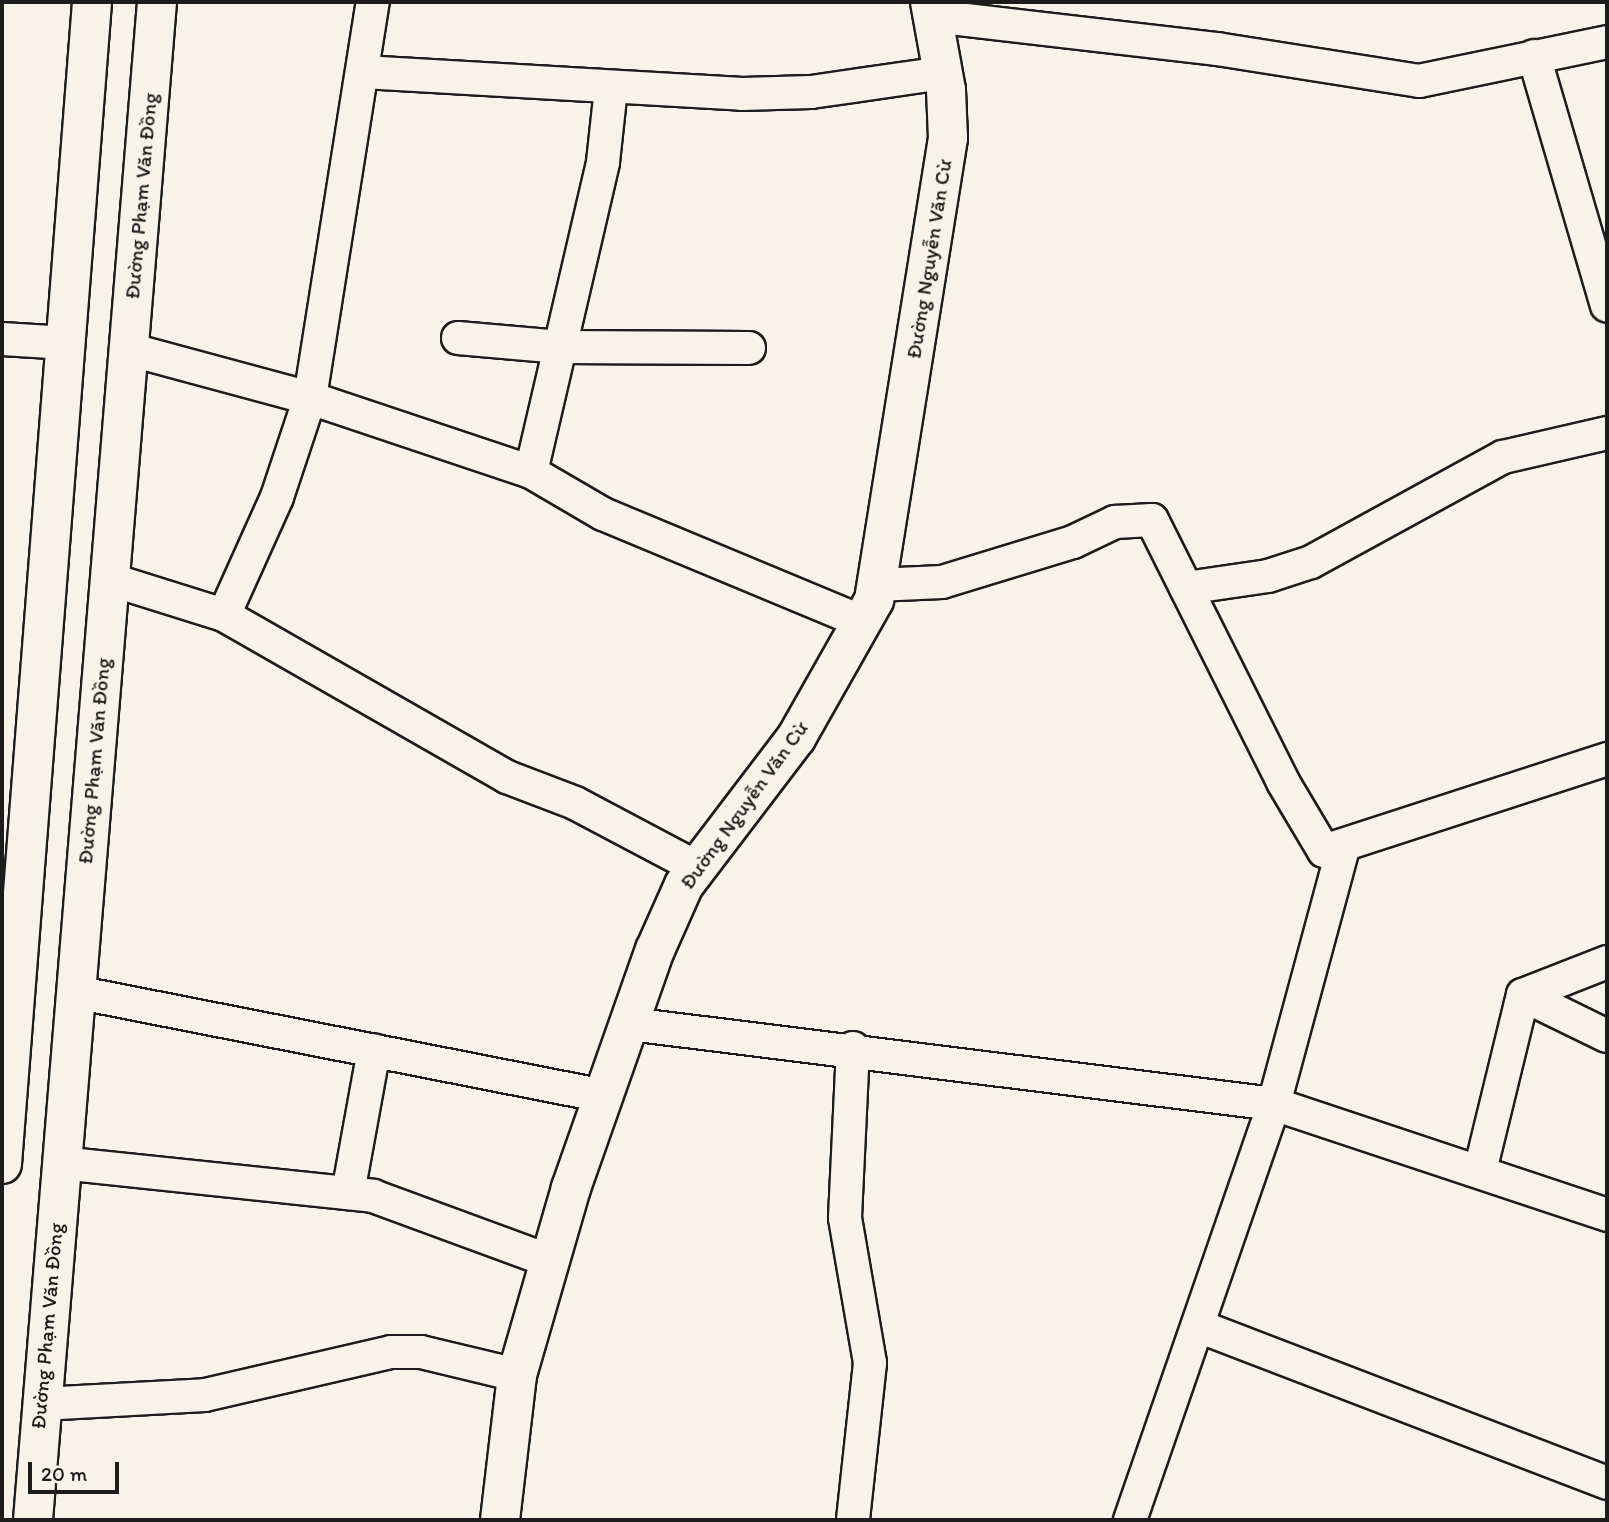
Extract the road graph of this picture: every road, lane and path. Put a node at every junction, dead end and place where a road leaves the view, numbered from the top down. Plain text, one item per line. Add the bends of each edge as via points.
1 (92, 2) edge
2 (157, 2) edge
3 (373, 2) edge
4 (931, 9) edge
5 (1607, 42) edge
6 (1534, 56) junction
7 (363, 72) junction
8 (943, 74) junction
9 (611, 88) junction
10 (1598, 242) edge
11 (1607, 306) edge
12 (458, 338) dead end
13 (2, 339) edge
14 (67, 343) junction
15 (561, 347) junction
16 (749, 348) dead end
17 (128, 349) junction
18 (310, 398) junction
19 (1607, 433) edge
20 (531, 471) junction
21 (109, 579) junction
22 (876, 585) junction
23 (1186, 588) junction
24 (224, 615) junction
25 (862, 621) junction
26 (1607, 759) edge
27 (1344, 845) junction
28 (696, 867) junction
29 (1607, 961) edge
30 (8, 991) edge
31 (75, 992) junction
32 (1523, 995) junction
33 (629, 1024) junction
34 (1607, 1036) edge
35 (853, 1048) junction
36 (374, 1050) junction
37 (604, 1096) junction
38 (1274, 1104) junction
39 (61, 1163) junction
40 (2, 1164) edge
41 (1479, 1171) junction
42 (348, 1193) junction
43 (1607, 1215) edge
44 (550, 1261) junction
45 (1201, 1326) junction
46 (517, 1375) junction
47 (41, 1404) junction
48 (1607, 1483) edge
49 (33, 1520) edge
50 (500, 1520) edge
51 (853, 1520) edge
52 (1130, 1520) edge

1 - 14 main road
2 - 17 main road, Đường Phạm Văn Đồng
3 - 7 street
4 - 6 street via 1419,81
4 - 8 main road, Đường Nguyễn Văn Cừ
5 - 6 street
6 - 10 street
7 - 9 street
7 - 18 street
8 - 9 street via 811,92
8 - 22 main road, Đường Nguyễn Văn Cừ via 948,138
9 - 15 street via 603,162
10 - 11 street
12 - 15 street
13 - 14 street
14 - 17 main road
14 - 30 main road
15 - 16 street
15 - 20 street
17 - 18 street
17 - 21 main road, Đường Phạm Văn Đồng
18 - 20 street
18 - 24 street via 276,497
19 - 23 street via 1503,457 1311,562 1268,576
20 - 25 street via 603,514
21 - 24 street
21 - 31 main road, Đường Phạm Văn Đồng
22 - 23 street via 943,582 1073,542 1115,522 1152,520
22 - 25 main road, Đường Nguyễn Văn Cừ
23 - 27 street via 1303,817 1324,851
24 - 28 street via 507,777 575,803
25 - 28 main road, Đường Nguyễn Văn Cừ via 796,738
26 - 27 street
27 - 38 street
28 - 33 main road, Đường Nguyễn Văn Cừ via 655,950
29 - 32 street
30 - 40 main road
31 - 36 street
31 - 39 main road, Đường Phạm Văn Đồng
32 - 34 street
32 - 41 street
33 - 35 street
33 - 37 main road, Đường Nguyễn Văn Cừ
35 - 38 street
35 - 51 street via 845,1219 870,1363
36 - 37 street
36 - 42 street
37 - 44 main road, Đường Nguyễn Văn Cừ
38 - 41 street
38 - 45 street
39 - 42 street
39 - 47 main road, Đường Phạm Văn Đồng
41 - 43 street
42 - 44 street via 373,1196
44 - 46 main road, Đường Nguyễn Văn Cừ
45 - 48 street
45 - 52 street
46 - 47 street via 421,1352 391,1352 205,1395
46 - 50 main road, Đường Nguyễn Văn Cừ
47 - 49 main road, Đường Phạm Văn Đồng

